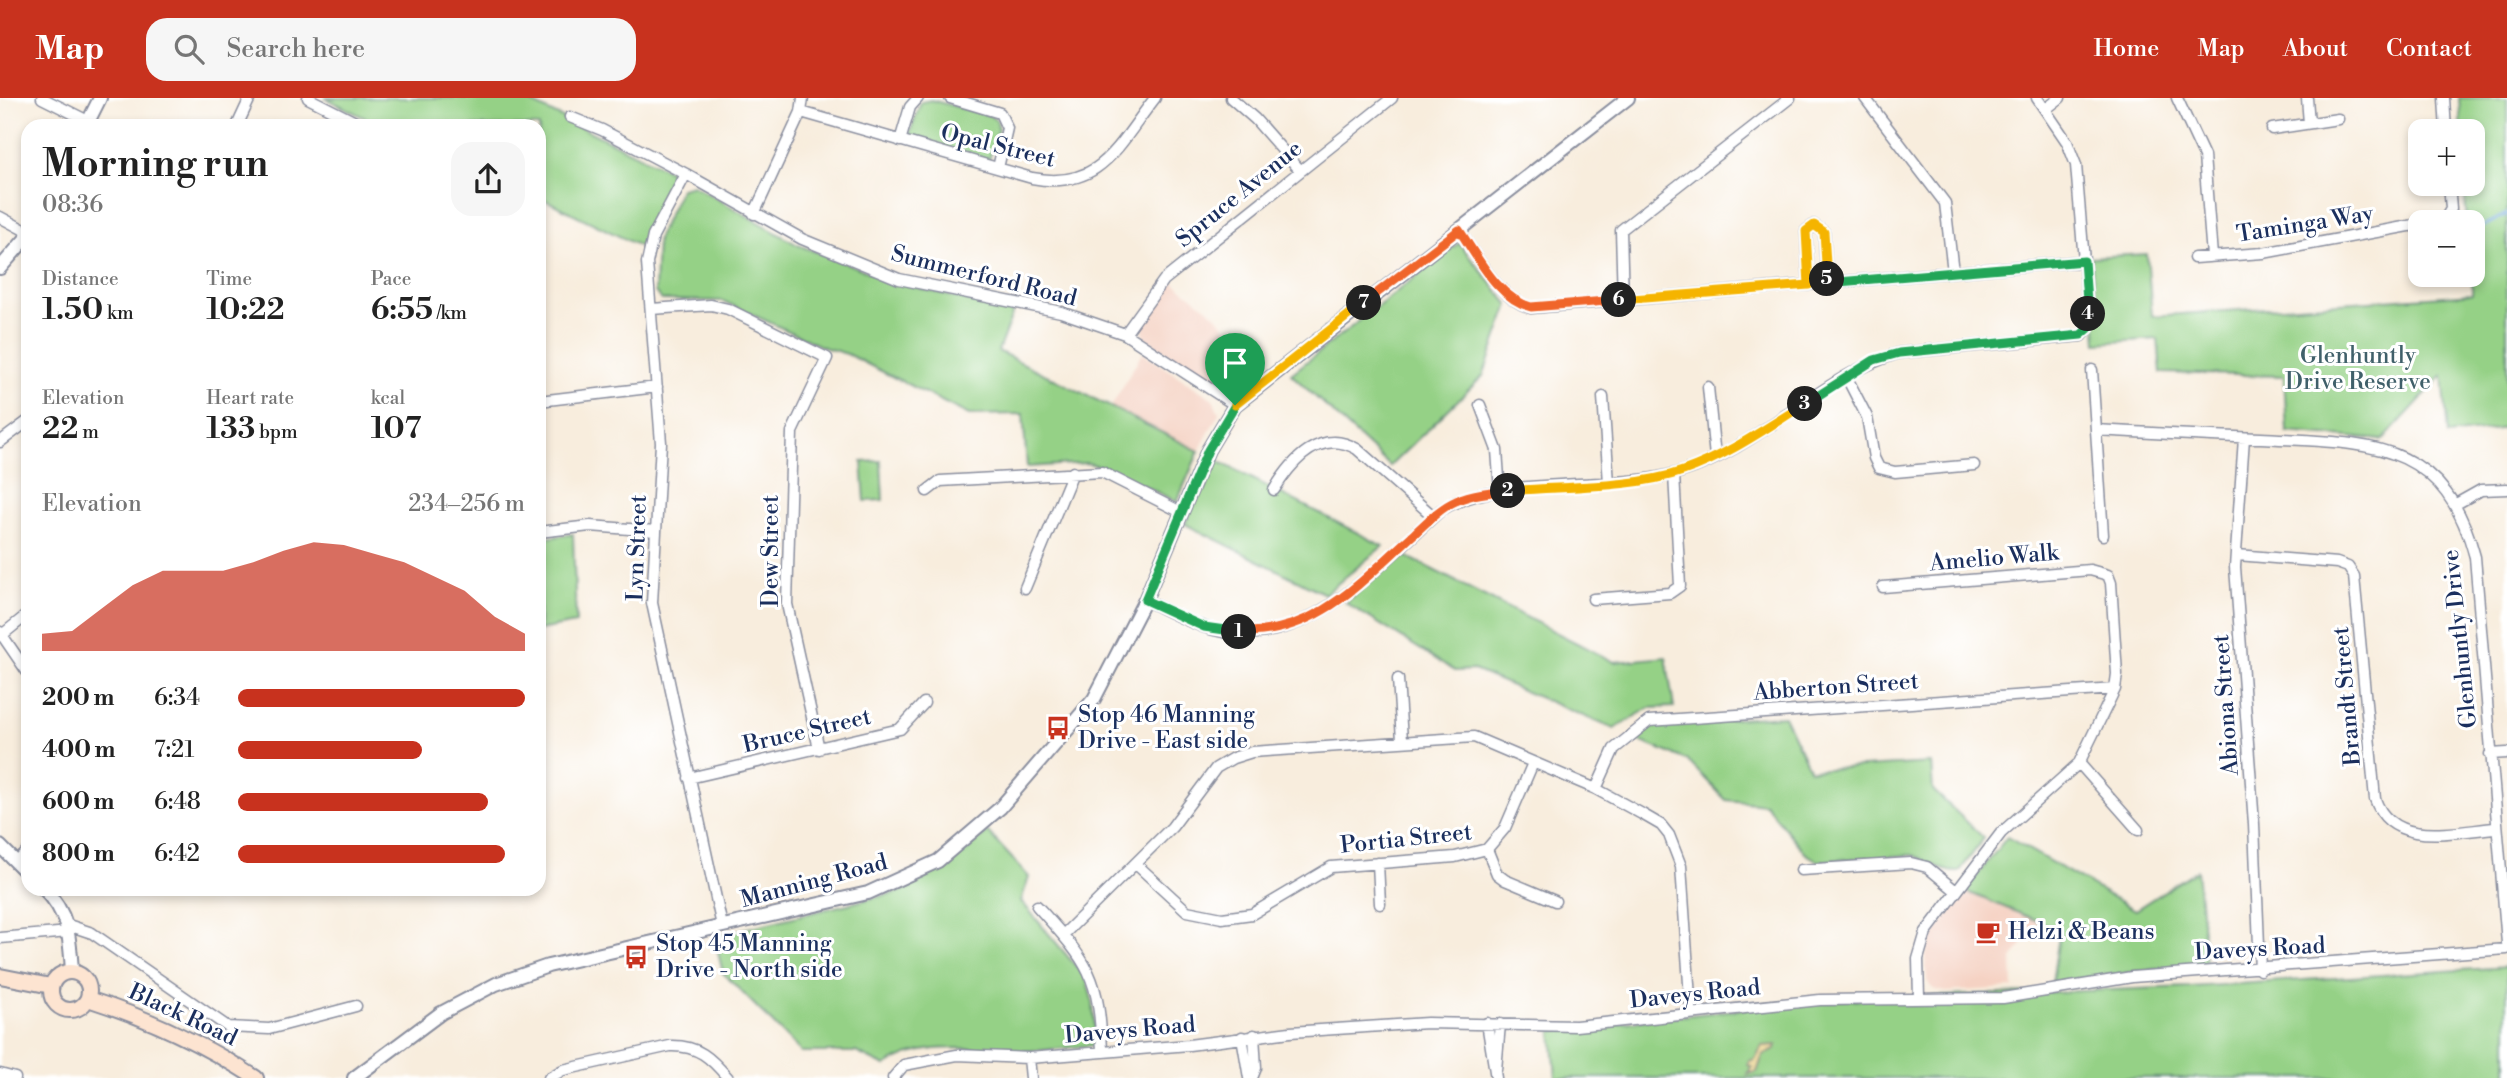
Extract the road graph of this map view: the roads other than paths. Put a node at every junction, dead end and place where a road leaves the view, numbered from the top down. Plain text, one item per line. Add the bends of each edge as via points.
1 (42, 98) edge
2 (100, 98) edge
3 (250, 98) edge
4 (308, 98) edge
5 (803, 98) edge
6 (918, 98) edge
7 (950, 98) edge
8 (1155, 98) edge
9 (1231, 98) edge
10 (1392, 98) edge
11 (1628, 98) edge
12 (1790, 98) edge
13 (1865, 98) edge
14 (2037, 98) edge
15 (2060, 98) edge
16 (2177, 98) edge
17 (2307, 98) edge
18 (2444, 98) edge
19 (2046, 109) junction
20 (801, 112) junction
21 (570, 117) dead end
22 (78, 119) edge
23 (90, 119) edge
24 (240, 119) edge
25 (349, 119) edge
26 (2338, 119) dead end
27 (2445, 119) edge
28 (2309, 123) junction
29 (2272, 129) dead end
30 (900, 141) junction
31 (998, 168) junction
32 (1299, 169) junction
33 (686, 174) junction
34 (754, 214) junction
35 (0, 217) edge
36 (2408, 226) edge
37 (21, 230) edge
38 (1459, 230) junction
39 (21, 242) edge
40 (2212, 256) junction
41 (2194, 258) dead end
42 (2084, 261) junction
43 (0, 268) edge
44 (1953, 272) junction
45 (1827, 283) junction
46 (1809, 285) junction
47 (1623, 300) junction
48 (651, 309) junction
49 (1125, 334) junction
50 (2092, 370) dead end
51 (1847, 378) junction
52 (657, 387) junction
53 (1708, 387) dead end
54 (1603, 397) dead end
55 (546, 400) edge
56 (1235, 405) junction
57 (1479, 405) dead end
58 (21, 426) edge
59 (2096, 430) junction
60 (2244, 438) junction
61 (0, 442) edge
62 (1715, 457) junction
63 (1974, 465) dead end
64 (1073, 472) junction
65 (1674, 474) junction
66 (1609, 483) junction
67 (2507, 489) edge
68 (1274, 490) dead end
69 (927, 491) dead end
70 (1500, 492) junction
71 (2456, 504) junction
72 (1181, 512) junction
73 (1433, 516) junction
74 (546, 531) edge
75 (656, 531) junction
76 (2103, 535) dead end
77 (2236, 555) junction
78 (1883, 587) dead end
79 (1024, 588) dead end
80 (1593, 599) dead end
81 (1145, 600) junction
82 (21, 619) edge
83 (1, 634) edge
84 (21, 663) edge
85 (1398, 679) dead end
86 (2115, 689) junction
87 (925, 703) dead end
88 (1402, 740) junction
89 (819, 748) junction
90 (2507, 753) edge
91 (2490, 754) junction
92 (1533, 763) junction
93 (2079, 763) junction
94 (689, 778) junction
95 (1596, 789) junction
96 (2496, 828) junction
97 (2138, 830) dead end
98 (0, 846) edge
99 (1487, 849) junction
100 (21, 857) edge
101 (16, 862) junction
102 (1378, 863) junction
103 (1137, 865) junction
104 (21, 867) edge
105 (1801, 870) dead end
106 (1956, 891) junction
107 (51, 896) edge
108 (1555, 901) dead end
109 (1380, 904) dead end
110 (1037, 906) dead end
111 (722, 926) junction
112 (69, 929) junction
113 (1063, 935) junction
114 (0, 937) edge
115 (2507, 943) edge
116 (2507, 949) edge
117 (2260, 970) junction
118 (72, 972) junction
119 (0, 976) edge
120 (51, 986) junction
121 (1919, 998) junction
122 (88, 999) junction
123 (356, 1006) dead end
124 (1691, 1013) junction
125 (1487, 1023) junction
126 (1500, 1024) junction
127 (1254, 1035) junction
128 (1241, 1037) junction
129 (1102, 1052) junction
130 (1029, 1058) junction
131 (0, 1074) edge
132 (1496, 1074) edge
133 (15, 1078) edge
134 (256, 1078) edge
135 (354, 1078) edge
136 (549, 1078) edge
137 (728, 1078) edge
138 (893, 1078) edge
139 (1031, 1078) edge
140 (1251, 1078) edge

1 - 22 street
2 - 23 street
3 - 24 street
4 - 25 street
5 - 20 street
6 - 30 street via 910,107
7 - 31 street via 1000,113 1007,128
8 - 31 street, Opal Street via 1102,164 1080,178 1052,181
9 - 32 street
10 - 32 street, Spruce Avenue
11 - 38 street, Manning Road
12 - 47 street via 1620,230
13 - 44 street via 1945,204
14 - 19 street
15 - 19 street
16 - 40 street via 2204,156
17 - 28 street
18 - 27 street
19 - 42 street via 2076,165
20 - 30 street, Opal Street
20 - 34 street
21 - 33 street, Summerford Road
26 - 28 street
28 - 29 street
30 - 31 street, Opal Street
32 - 49 street, Spruce Avenue via 1164,280
33 - 34 street, Summerford Road
33 - 48 street, Lyn Street via 653,236 647,263
34 - 49 street, Summerford Road via 899,279 1061,312
35 - 37 street
36 - 40 street, Taminga Way via 2263,253
38 - 47 street via 1501,289 1521,305
38 - 56 street, Manning Road
39 - 43 street
40 - 41 street, Taminga Way
42 - 44 street
42 - 51 street via 2089,321 2081,335 1899,353 1874,360
44 - 45 street
45 - 46 street
45 - 46 street via 1824,232 1814,225 1806,231
46 - 47 street
48 - 52 street, Lyn Street
48 - 89 street, Dew Street via 711,305 728,309 827,358 792,432 787,604
49 - 56 street, Summerford Road
50 - 59 street
51 - 62 street
51 - 63 street via 1867,417 1880,468 1895,472
52 - 55 street
52 - 75 street, Lyn Street via 661,443
53 - 62 street
54 - 66 street
56 - 72 street, Manning Road via 1208,450
57 - 70 street via 1497,450
58 - 61 street
59 - 60 street, Glenhuntly Drive
59 - 76 street
60 - 71 street, Glenhuntly Drive via 2379,447 2423,471
60 - 77 street, Abiona Street
62 - 65 street
64 - 69 street via 940,481
64 - 72 street via 1102,472
64 - 79 street
65 - 66 street
65 - 80 street via 1680,586 1670,593
66 - 70 street
67 - 71 street via 2481,491
68 - 73 street via 1290,463 1308,449 1342,442 1357,449
70 - 73 street via 1456,500
71 - 91 street, Glenhuntly Drive via 2475,557
72 - 81 street, Manning Road
73 - 81 street via 1341,598 1292,627 1223,631
74 - 75 street via 590,526
75 - 94 street, Lyn Street via 652,603
77 - 96 street, Brandt Street via 2337,563 2348,567 2354,576 2375,799 2385,820 2406,831 2423,833
77 - 117 street, Abiona Street
78 - 86 street, Amelio Walk via 2090,570 2108,575 2118,674
81 - 111 street, Manning Road via 1094,699 1000,808 938,862 868,893
82 - 83 street
83 - 84 street
85 - 88 street
86 - 93 street
86 - 95 street, Abberton Street via 1649,720 1614,749
87 - 89 street, Bruce Street via 900,729
88 - 92 street via 1474,737
88 - 103 street via 1252,752 1233,758 1205,780 1172,827
89 - 94 street, Bruce Street
90 - 91 street
91 - 96 street, Glenhuntly Drive
92 - 95 street
92 - 99 street, Portia Street via 1505,828
93 - 97 street
93 - 106 street via 2001,832
94 - 111 street, Lyn Street
95 - 124 street via 1661,825 1678,852
96 - 115 street, Glenhuntly Drive
98 - 101 street
99 - 102 street, Portia Street via 1455,857
99 - 108 street via 1504,880
100 - 101 street
101 - 104 street
102 - 103 street, Portia Street via 1331,867 1252,914 1222,918 1187,911
102 - 109 street
103 - 113 street
105 - 106 street via 1911,863 1927,867
106 - 121 street via 1921,943
107 - 112 street
110 - 113 street
111 - 135 street, Manning Road via 548,966 496,984 441,1013
112 - 114 street
112 - 118 street
112 - 123 street via 92,933 228,1027 269,1029
113 - 129 street via 1095,983
116 - 117 street, Daveys Road
117 - 121 street, Daveys Road via 2132,978 2003,998
118 - 120 main road via 62,974
118 - 122 main road via 89,986
119 - 120 main road
120 - 122 main road via 52,999 60,1008 70,1011
121 - 124 street, Daveys Road via 1820,1000
122 - 134 main road, Black Road via 140,1015 212,1049
124 - 126 street, Daveys Road via 1576,1026
125 - 126 street, Daveys Road
125 - 127 street, Daveys Road
125 - 132 street
126 - 132 street
127 - 128 street, Daveys Road
127 - 140 street via 1256,1068
128 - 129 street, Daveys Road
128 - 140 street
129 - 130 street, Daveys Road
130 - 138 street, Daveys Road via 937,1057 904,1065
130 - 139 street
131 - 133 street
136 - 137 street via 562,1070 684,1045 708,1054

